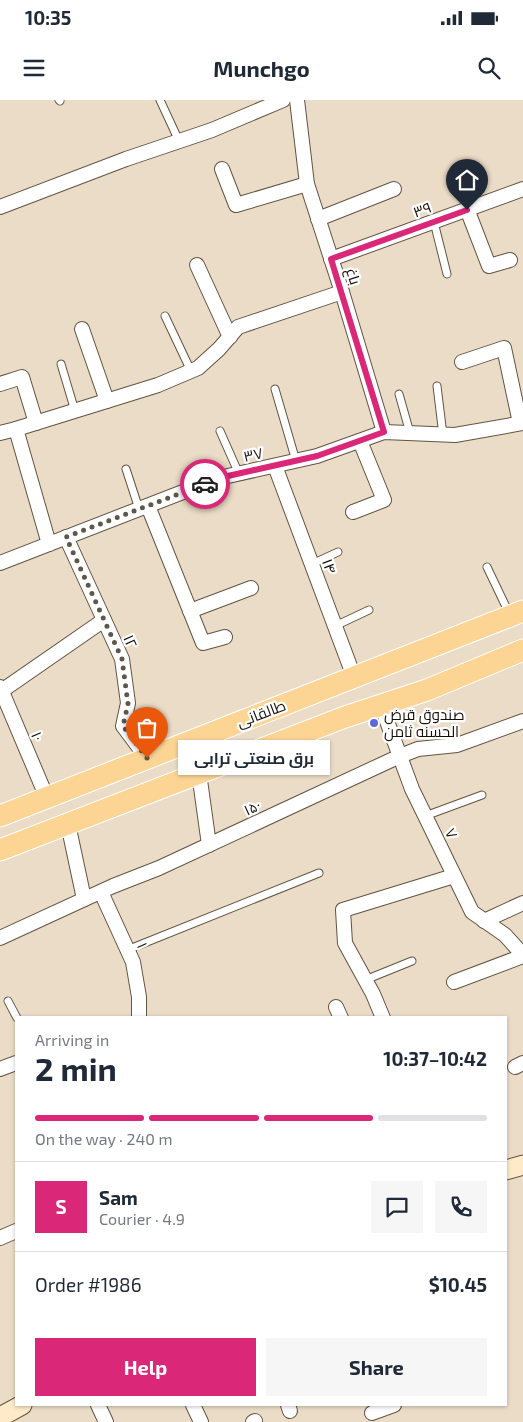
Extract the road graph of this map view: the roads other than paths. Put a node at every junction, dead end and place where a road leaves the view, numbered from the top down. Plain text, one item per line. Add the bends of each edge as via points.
1 (160, 100) edge
2 (283, 100) edge
3 (297, 100) edge
4 (179, 141) junction
5 (222, 169) dead end
6 (307, 184) junction
7 (394, 189) dead end
8 (523, 189) edge
9 (0, 207) edge
10 (467, 210) junction
11 (318, 219) junction
12 (434, 222) junction
13 (331, 259) junction
14 (510, 260) dead end
15 (197, 265) dead end
16 (447, 274) dead end
17 (342, 292) junction
18 (165, 316) dead end
19 (82, 329) dead end
20 (230, 337) junction
21 (462, 362) dead end
22 (61, 364) dead end
23 (191, 371) junction
24 (0, 384) edge
25 (437, 386) dead end
26 (275, 389) dead end
27 (400, 394) dead end
28 (108, 401) junction
29 (75, 411) junction
30 (36, 423) junction
31 (521, 423) edge
32 (16, 429) junction
33 (220, 431) dead end
34 (384, 432) junction
35 (0, 433) edge
36 (410, 433) junction
37 (443, 434) junction
38 (360, 441) junction
39 (296, 461) junction
40 (275, 466) junction
41 (126, 469) dead end
42 (239, 474) junction
43 (143, 507) junction
44 (353, 512) dead end
45 (66, 537) junction
46 (49, 544) junction
47 (338, 552) dead end
48 (0, 563) edge
49 (312, 564) junction
50 (487, 567) dead end
51 (252, 588) dead end
52 (369, 610) dead end
53 (190, 611) junction
54 (517, 613) edge
55 (104, 620) junction
56 (335, 626) junction
57 (225, 637) dead end
58 (522, 652) edge
59 (354, 677) junction
60 (0, 690) edge
61 (381, 705) junction
62 (523, 721) edge
63 (400, 756) junction
64 (147, 758) junction
65 (199, 773) junction
66 (482, 795) dead end
67 (47, 798) junction
68 (0, 816) edge
69 (425, 816) junction
70 (68, 824) junction
71 (209, 845) junction
72 (0, 850) edge
73 (319, 873) dead end
74 (454, 876) junction
75 (101, 892) junction
76 (84, 899) junction
77 (523, 902) edge
78 (484, 921) junction
79 (0, 938) edge
80 (127, 950) junction
81 (523, 955) edge
82 (412, 961) dead end
83 (365, 980) junction
84 (454, 982) dead end
85 (8, 1001) dead end
86 (16, 1016) edge
87 (137, 1016) edge
88 (382, 1016) edge
89 (15, 1063) edge
90 (0, 1069) edge
91 (523, 1165) edge
92 (507, 1170) edge
93 (15, 1231) edge
94 (0, 1238) edge
95 (20, 1406) edge
96 (98, 1406) edge
97 (193, 1406) edge
98 (391, 1406) edge
99 (372, 1413) edge
100 (0, 1417) edge
101 (106, 1422) edge
102 (201, 1422) edge

1 - 4 lane
2 - 4 street
3 - 6 street, باغ
4 - 9 street
5 - 6 street via 236,205
6 - 11 street, باغ
7 - 11 street
8 - 10 street, ۳۹
10 - 12 street, ۳۹
10 - 14 street via 489,266
11 - 13 street, باغ
12 - 13 street, ۳۹
12 - 16 lane
13 - 17 street, باغ
15 - 20 street
17 - 20 street via 238,327
17 - 34 street, باغ
18 - 23 lane
19 - 28 street
20 - 23 street
21 - 31 street via 504,348
22 - 29 lane
23 - 28 street
24 - 30 street via 22,377
25 - 37 lane
26 - 39 lane
27 - 36 lane
28 - 29 street
29 - 30 street
30 - 32 street
31 - 37 street, ۳۷ via 455,435
32 - 35 street
32 - 46 street
33 - 42 lane
34 - 36 street, ۳۷
34 - 38 street, ۳۷
36 - 37 street, ۳۷
38 - 39 street, ۳۷
38 - 44 street via 384,500
39 - 40 street, ۳۷
40 - 42 street, ۳۷
40 - 49 street, ۱۴
41 - 43 lane
42 - 43 street, ۳۷ via 219,478
43 - 45 street, ۳۷
43 - 53 street
45 - 46 street, ۳۷
45 - 55 street, ۱۲
46 - 48 street, ۳۷
47 - 49 lane
49 - 56 street, ۱۴
50 - 54 lane
51 - 53 street
52 - 56 lane
53 - 57 street via 203,643
54 - 59 main road, طالقانی
55 - 60 street
55 - 64 street, ۱۲ via 122,659 128,704 123,726
56 - 59 street, ۱۴
58 - 61 main road
59 - 64 main road, طالقانی
60 - 67 street, ۱۰
61 - 63 street, ۷
61 - 65 main road
62 - 63 street, ۱۵۰ via 457,745 418,749
63 - 69 street, ۷
63 - 71 street, ۱۵۰
64 - 67 main road, طالقانی
65 - 70 main road
65 - 71 street
66 - 69 lane
67 - 68 main road, طالقانی
69 - 74 street, ۷
70 - 72 main road
70 - 76 street
71 - 75 street, ۱۵۰
73 - 80 lane
74 - 78 street, ۷ via 472,912
74 - 83 street via 343,910 345,943
75 - 76 street, ۱۵۰
75 - 80 street, ۱
76 - 79 street, ۱۵۰
77 - 78 street
78 - 81 street, ۷ via 505,935
80 - 87 street, ۱ via 133,962
81 - 84 street
82 - 83 lane
83 - 88 street
85 - 86 lane
89 - 90 street
91 - 92 street
93 - 94 street
95 - 100 street
96 - 101 street
97 - 102 street
98 - 99 street

